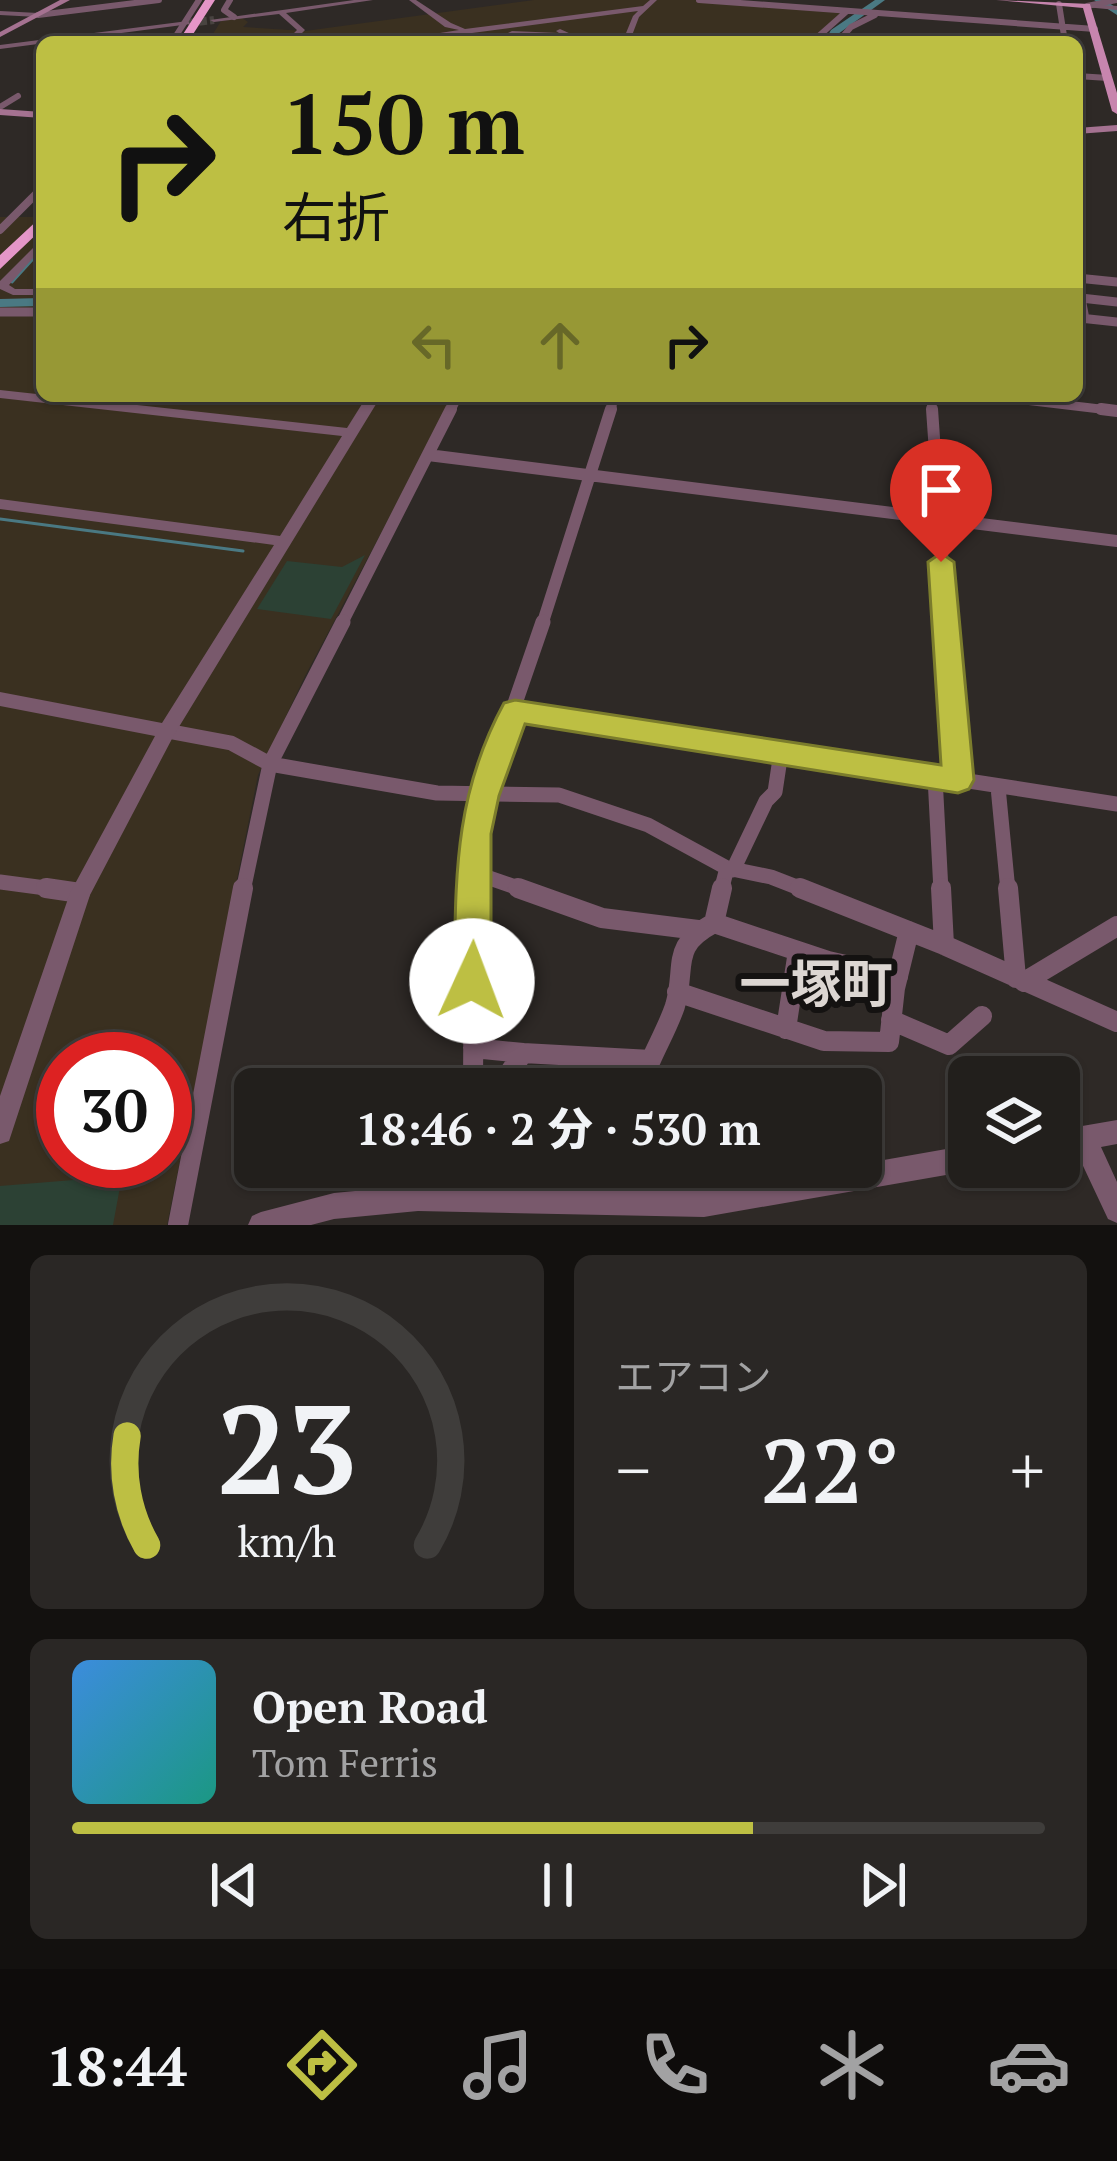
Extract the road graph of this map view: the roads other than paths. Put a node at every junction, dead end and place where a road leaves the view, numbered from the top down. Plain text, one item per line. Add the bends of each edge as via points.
1 (62, 0) edge
2 (159, 0) edge
3 (199, 0) edge
4 (214, 0) edge
5 (230, 0) edge
6 (370, 0) edge
7 (412, 0) edge
8 (654, 0) edge
9 (699, 0) edge
10 (1000, 0) edge
11 (1113, 2) edge
12 (1059, 4) junction
13 (1092, 5) junction
14 (643, 8) junction
15 (280, 11) junction
16 (850, 11) junction
17 (0, 14) edge
18 (878, 14) junction
19 (34, 15) junction
20 (234, 17) junction
21 (214, 20) tunnel mouth
22 (542, 21) junction
23 (184, 24) junction
24 (1062, 27) junction
25 (1095, 29) junction
26 (469, 31) junction
27 (0, 33) edge
28 (84, 36) edge
29 (176, 36) edge
30 (187, 36) edge
31 (196, 36) edge
32 (294, 36) edge
33 (432, 36) edge
34 (569, 36) joint
35 (629, 36) edge
36 (819, 36) edge
37 (843, 36) edge
38 (1064, 36) edge
39 (36, 42) edge
40 (0, 46) edge
41 (1103, 59) junction
42 (1117, 61) edge
43 (1083, 76) edge
44 (1108, 78) junction
45 (1114, 92) edge
46 (18, 96) dead end
47 (0, 109) edge
48 (1117, 111) edge
49 (36, 114) edge
50 (1117, 128) edge
51 (1083, 131) edge
52 (36, 194) edge
53 (36, 212) edge
54 (0, 215) edge
55 (14, 216) junction
56 (36, 226) edge
57 (0, 230) edge
58 (36, 249) edge
59 (0, 250) edge
60 (0, 264) edge
61 (1083, 279) edge
62 (1117, 282) edge
63 (36, 292) edge
64 (1083, 298) edge
65 (1117, 302) edge
66 (0, 312) edge
67 (36, 312) edge
68 (1083, 318) edge
69 (1116, 325) edge
70 (0, 394) edge
71 (36, 398) edge
72 (72, 402) edge
73 (370, 402) edge
74 (455, 402) edge
75 (613, 402) edge
76 (931, 402) edge
77 (1081, 402) edge
78 (1117, 410) edge
79 (351, 433) junction
80 (428, 455) junction
81 (590, 475) junction
82 (0, 504) edge
83 (938, 518) junction
84 (284, 541) junction
85 (1117, 541) edge
86 (0, 699) edge
87 (515, 711) junction
88 (167, 731) junction
89 (781, 752) junction
90 (270, 764) junction
91 (935, 778) junction
92 (958, 780) junction
93 (998, 787) junction
94 (483, 796) junction
95 (1117, 804) edge
96 (730, 869) junction
97 (475, 873) junction
98 (0, 882) edge
99 (80, 893) junction
100 (1117, 926) edge
101 (706, 927) junction
102 (909, 931) junction
103 (944, 945) junction
104 (799, 951) junction
105 (898, 977) junction
106 (1020, 980) junction
107 (677, 992) junction
108 (982, 1016) dead end
109 (891, 1020) junction
110 (1117, 1022) edge
111 (786, 1029) junction
112 (473, 1048) junction
113 (523, 1053) junction
114 (651, 1060) junction
115 (473, 1068) edge
116 (513, 1068) edge
117 (647, 1068) edge
118 (0, 1132) edge
119 (1117, 1132) edge
120 (1080, 1138) edge
121 (1080, 1154) edge
122 (948, 1162) edge
123 (426, 1188) edge
124 (578, 1188) edge
125 (418, 1198) junction
126 (566, 1204) junction
127 (1117, 1210) edge
128 (178, 1225) edge
129 (261, 1225) edge

1 - 19 main road
2 - 19 street
3 - 23 street
4 - 30 highway
4 - 31 highway
5 - 20 street via 224,10
6 - 15 street
7 - 26 street
8 - 14 street
9 - 16 street
10 - 12 main road
11 - 13 street
12 - 13 main road
12 - 24 street
13 - 25 main road
14 - 22 street
14 - 35 street
15 - 20 street
15 - 32 street via 301,30
16 - 18 street
16 - 36 street
17 - 19 street
18 - 24 street
18 - 37 street
19 - 27 main road
20 - 21 street
22 - 26 street
22 - 34 street
23 - 28 street
23 - 29 street
24 - 25 street
24 - 38 street
25 - 41 main road
26 - 33 street
26 - 34 street
39 - 40 street
41 - 42 street
41 - 44 main road
43 - 44 street
44 - 45 main road
45 - 48 main road
46 - 47 street
47 - 49 main road
50 - 51 main road
52 - 55 street
53 - 59 highway
54 - 55 street
55 - 57 street
56 - 60 highway
58 - 63 street via 2,286
61 - 62 street
64 - 65 street
66 - 67 street
68 - 69 street
70 - 71 street
72 - 79 street
73 - 79 street
74 - 80 street
75 - 81 street
76 - 83 street
77 - 78 street
79 - 84 street
80 - 81 street
80 - 90 street
81 - 83 street
81 - 87 street
82 - 84 street
83 - 85 street
83 - 92 street
84 - 88 street
86 - 88 street
87 - 89 street
87 - 94 street
88 - 90 street via 231,743
88 - 99 street
89 - 91 street
89 - 96 street via 775,793
90 - 94 street
90 - 128 street
91 - 92 street
91 - 103 street
92 - 93 street
93 - 95 street
93 - 106 street
94 - 96 street via 559,796 648,825
94 - 97 street
96 - 101 street
96 - 102 street
97 - 101 street via 602,918
97 - 112 street
98 - 99 street
99 - 118 street
100 - 106 street
101 - 104 street
101 - 107 street via 676,960
102 - 103 street
102 - 105 street
103 - 106 street
104 - 105 street
104 - 111 street
105 - 109 street
106 - 110 street
107 - 111 street
107 - 114 street
108 - 109 street via 949,1045
109 - 111 street via 889,1042 824,1041
112 - 113 street
112 - 115 street
113 - 114 street
113 - 116 street
114 - 117 street
119 - 120 street
121 - 127 street
122 - 126 street via 704,1204
123 - 125 street
124 - 126 street
125 - 126 street
125 - 129 street via 334,1206

